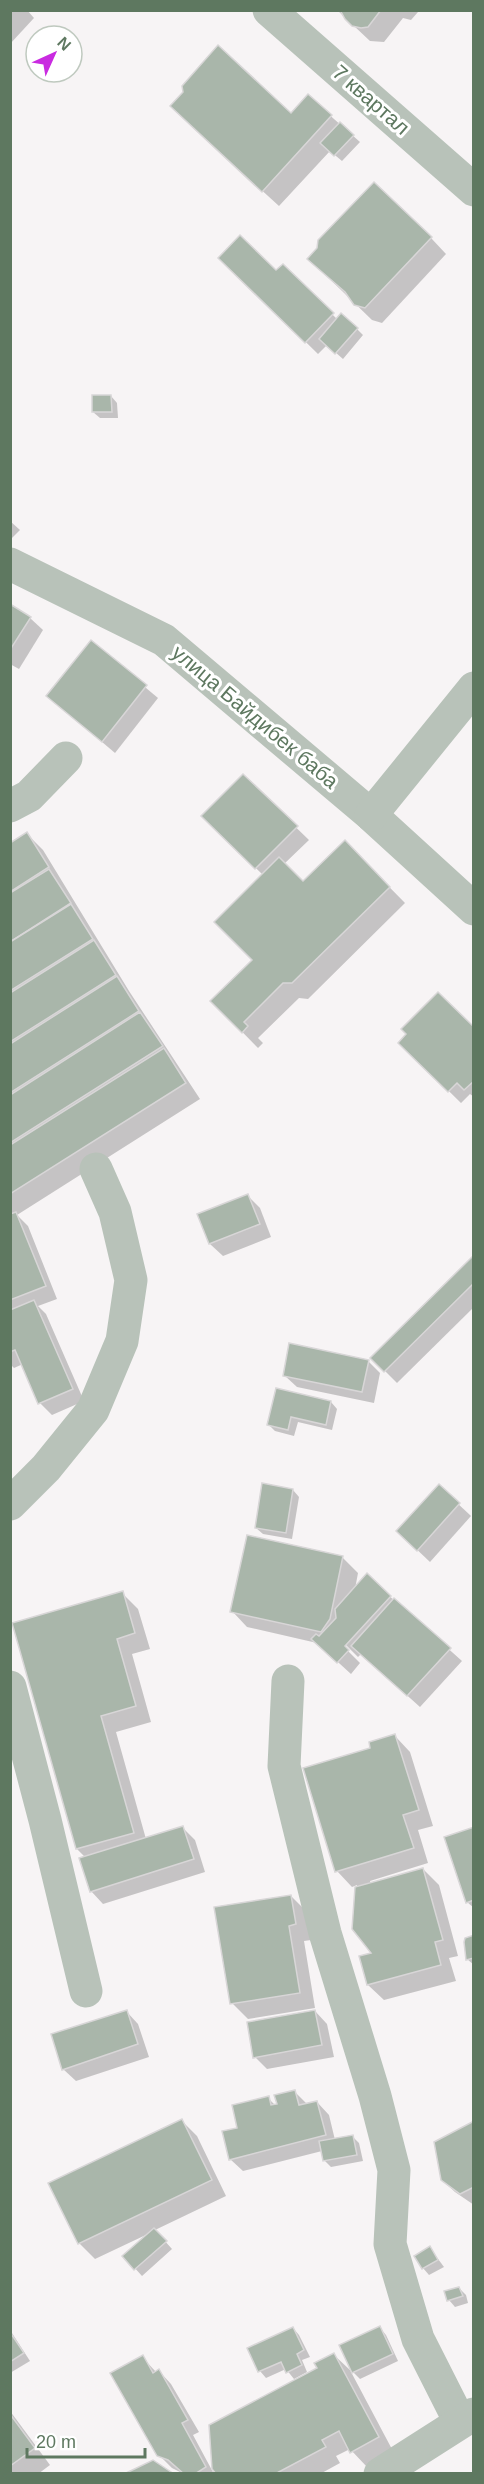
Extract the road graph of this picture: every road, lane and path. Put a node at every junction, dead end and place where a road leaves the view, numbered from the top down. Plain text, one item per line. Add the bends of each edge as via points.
1 (268, 10) edge
2 (474, 190) edge
3 (10, 564) edge
4 (474, 688) edge
5 (66, 758) dead end
6 (10, 806) edge
7 (371, 815) junction
8 (474, 909) edge
9 (96, 1169) dead end
10 (10, 1504) edge
11 (288, 1682) dead end
12 (10, 1687) edge
13 (86, 1991) dead end
14 (467, 2418) edge
15 (380, 2474) edge

1 - 2 street, 7 квартал
3 - 7 street, улица Байдибек баба via 164,640
4 - 7 street
5 - 6 street via 29,796
7 - 8 street, улица Байдибек баба
9 - 10 street via 115,1212 130,1280 122,1341 93,1410 46,1468
11 - 14 street via 284,1766 325,1934 394,2170 390,2244 418,2339
12 - 13 street
14 - 15 street

